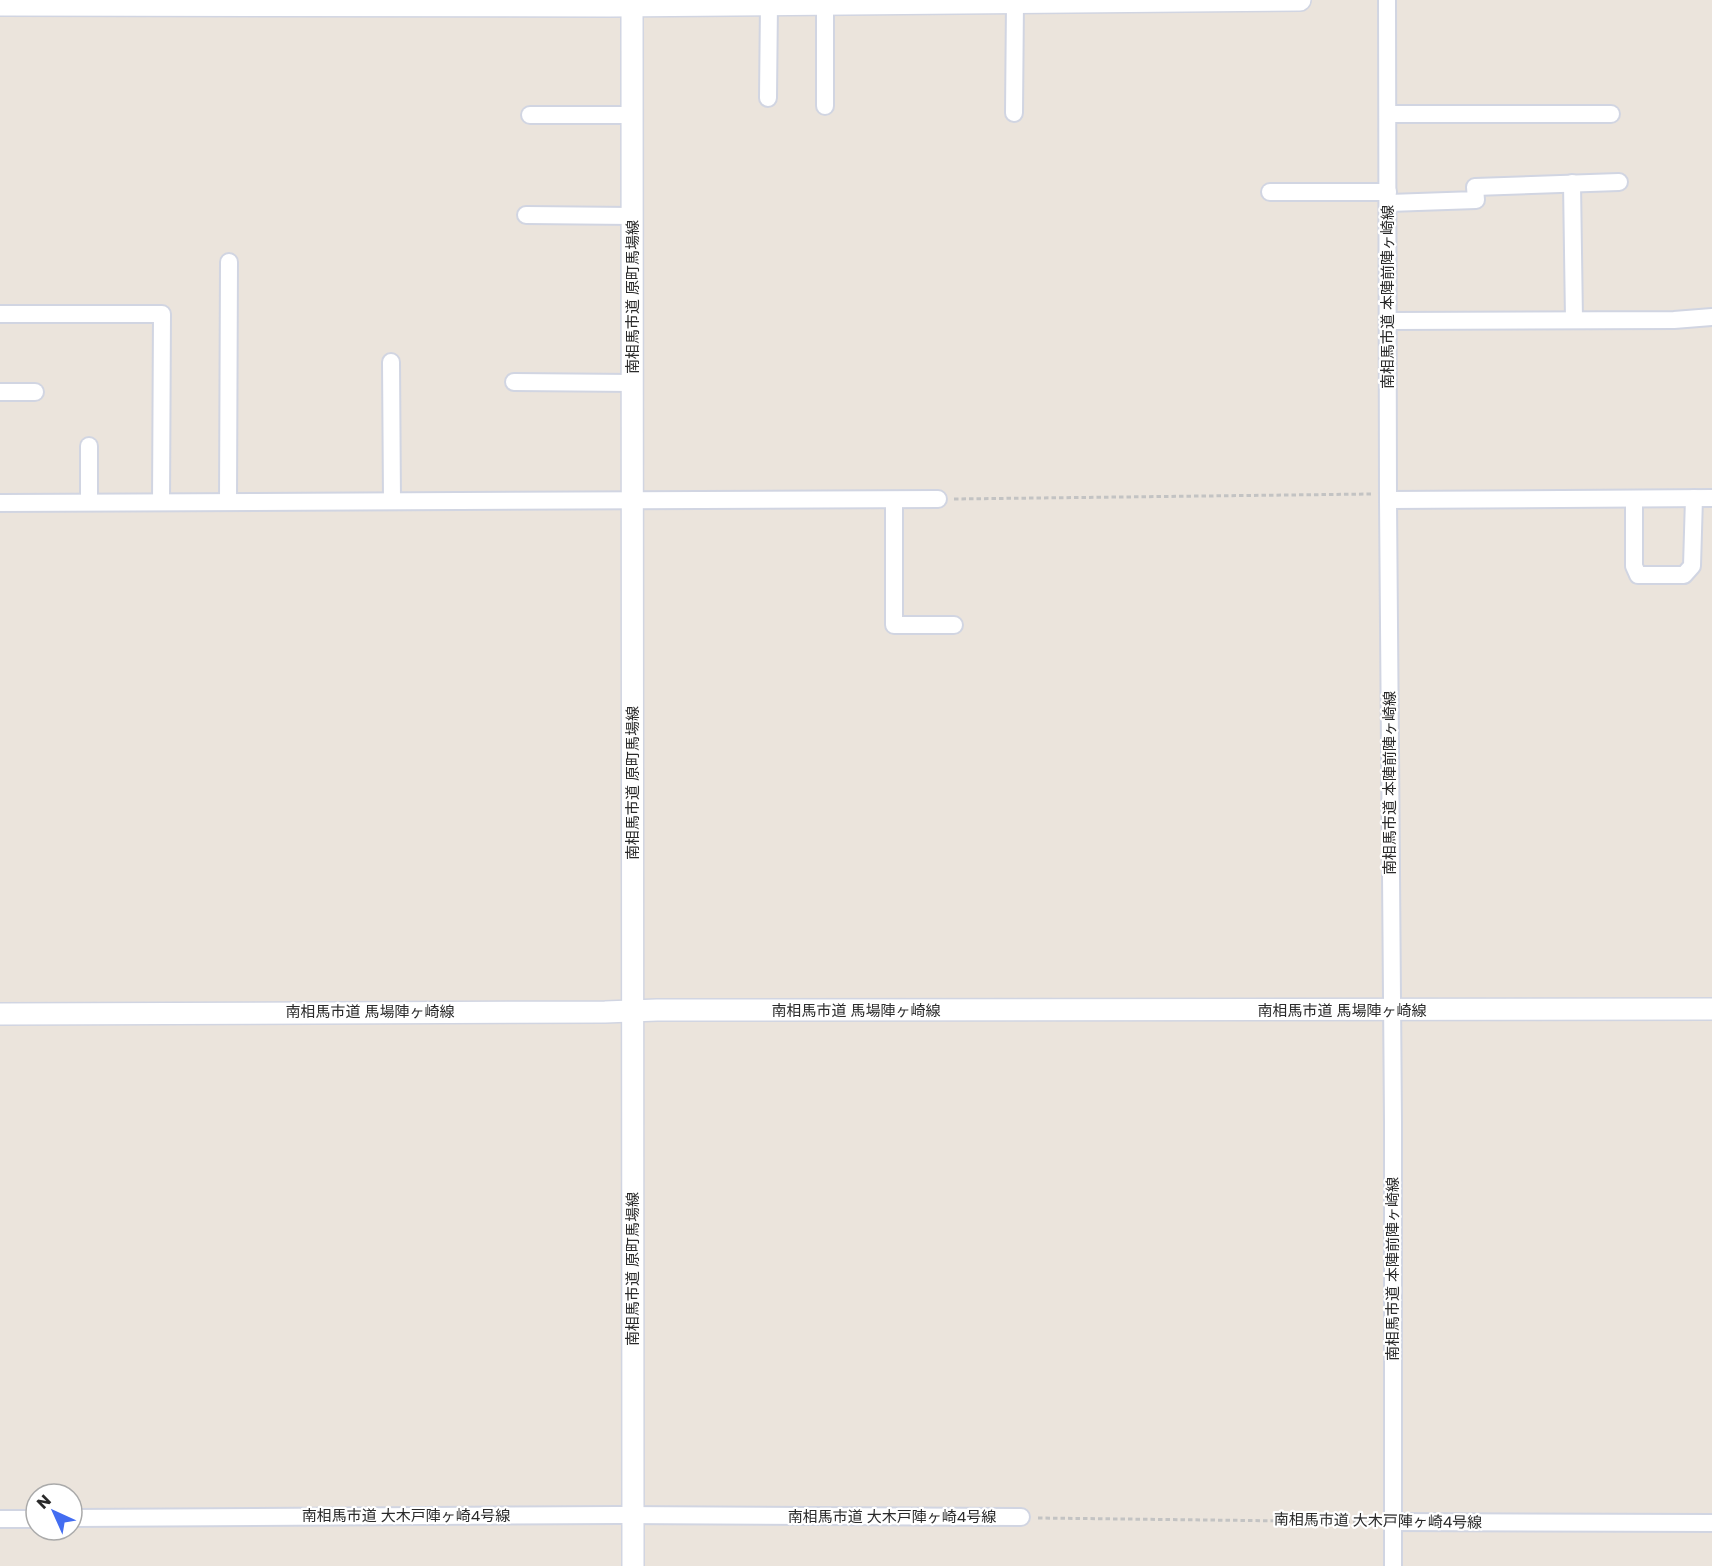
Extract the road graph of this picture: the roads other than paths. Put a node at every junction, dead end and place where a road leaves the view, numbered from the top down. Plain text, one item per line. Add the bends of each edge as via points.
1 (1299, 0) edge
2 (1387, 0) edge
3 (891, 1) edge
4 (1057, 1) edge
5 (232, 2) edge
6 (632, 2) edge
7 (775, 2) edge
8 (1015, 2) junction
9 (409, 3) edge
10 (825, 3) junction
11 (0, 5) edge
12 (768, 98) dead end
13 (825, 106) dead end
14 (1014, 113) dead end
15 (1389, 114) junction
16 (1611, 114) dead end
17 (530, 115) dead end
18 (633, 115) junction
19 (1619, 182) dead end
20 (1572, 183) junction
21 (1270, 192) dead end
22 (1388, 197) junction
23 (526, 215) dead end
24 (633, 216) junction
25 (229, 262) dead end
26 (0, 314) edge
27 (1712, 316) edge
28 (1574, 320) junction
29 (1388, 321) junction
30 (391, 362) dead end
31 (514, 382) dead end
32 (633, 383) junction
33 (0, 392) edge
34 (35, 392) dead end
35 (89, 446) dead end
36 (1694, 498) junction
37 (1712, 498) edge
38 (938, 499) road end
39 (1634, 499) junction
40 (894, 500) junction
41 (1388, 500) junction
42 (392, 501) junction
43 (633, 501) junction
44 (89, 502) junction
45 (161, 502) junction
46 (228, 502) junction
47 (0, 503) edge
48 (954, 625) dead end
49 (1712, 1009) edge
50 (1391, 1010) junction
51 (634, 1011) junction
52 (0, 1014) edge
53 (633, 1515) junction
54 (1021, 1517) road end
55 (84, 1518) edge
56 (0, 1519) edge
57 (24, 1519) edge
58 (1393, 1522) junction
59 (1712, 1523) edge
60 (633, 1566) edge
61 (1393, 1566) edge

1 - 4 street
2 - 15 street, 南相馬市道 本陣前陣ヶ崎線
3 - 8 street
3 - 10 street
4 - 8 street
5 - 9 street
5 - 11 street
6 - 7 street
6 - 9 street
6 - 18 street, 南相馬市道 原町馬場線
7 - 10 street
7 - 12 street
8 - 14 street
10 - 13 street
15 - 16 street
15 - 22 street, 南相馬市道 本陣前陣ヶ崎線
17 - 18 street
18 - 24 street, 南相馬市道 原町馬場線
19 - 20 street
20 - 22 street via 1475,187 1476,200
20 - 28 street
21 - 22 street
22 - 29 street, 南相馬市道 本陣前陣ヶ崎線
23 - 24 street
24 - 32 street, 南相馬市道 原町馬場線
25 - 46 street
26 - 45 street via 162,314
27 - 28 street
28 - 29 street
29 - 41 street, 南相馬市道 本陣前陣ヶ崎線
30 - 42 street
31 - 32 street
32 - 43 street, 南相馬市道 原町馬場線
33 - 34 street
35 - 44 street
36 - 37 street
36 - 39 street
36 - 39 street via 1692,566 1684,575 1638,574 1634,566
38 - 40 street
39 - 41 street
40 - 43 street
40 - 48 street via 894,625
41 - 50 street, 南相馬市道 本陣前陣ヶ崎線
42 - 43 street
42 - 46 street
43 - 51 street, 南相馬市道 原町馬場線
44 - 45 street
44 - 47 street
45 - 46 street
49 - 50 street, 南相馬市道 馬場陣ヶ崎線
50 - 51 street, 南相馬市道 馬場陣ヶ崎線
50 - 58 street, 南相馬市道 本陣前陣ヶ崎線
51 - 52 street, 南相馬市道 馬場陣ヶ崎線
51 - 53 street, 南相馬市道 原町馬場線
53 - 54 street, 南相馬市道 大木戸陣ヶ崎4号線
53 - 55 street, 南相馬市道 大木戸陣ヶ崎4号線
53 - 60 street, 南相馬市道 原町馬場線
56 - 57 street
58 - 59 street, 南相馬市道 大木戸陣ヶ崎4号線
58 - 61 street, 南相馬市道 本陣前陣ヶ崎線

